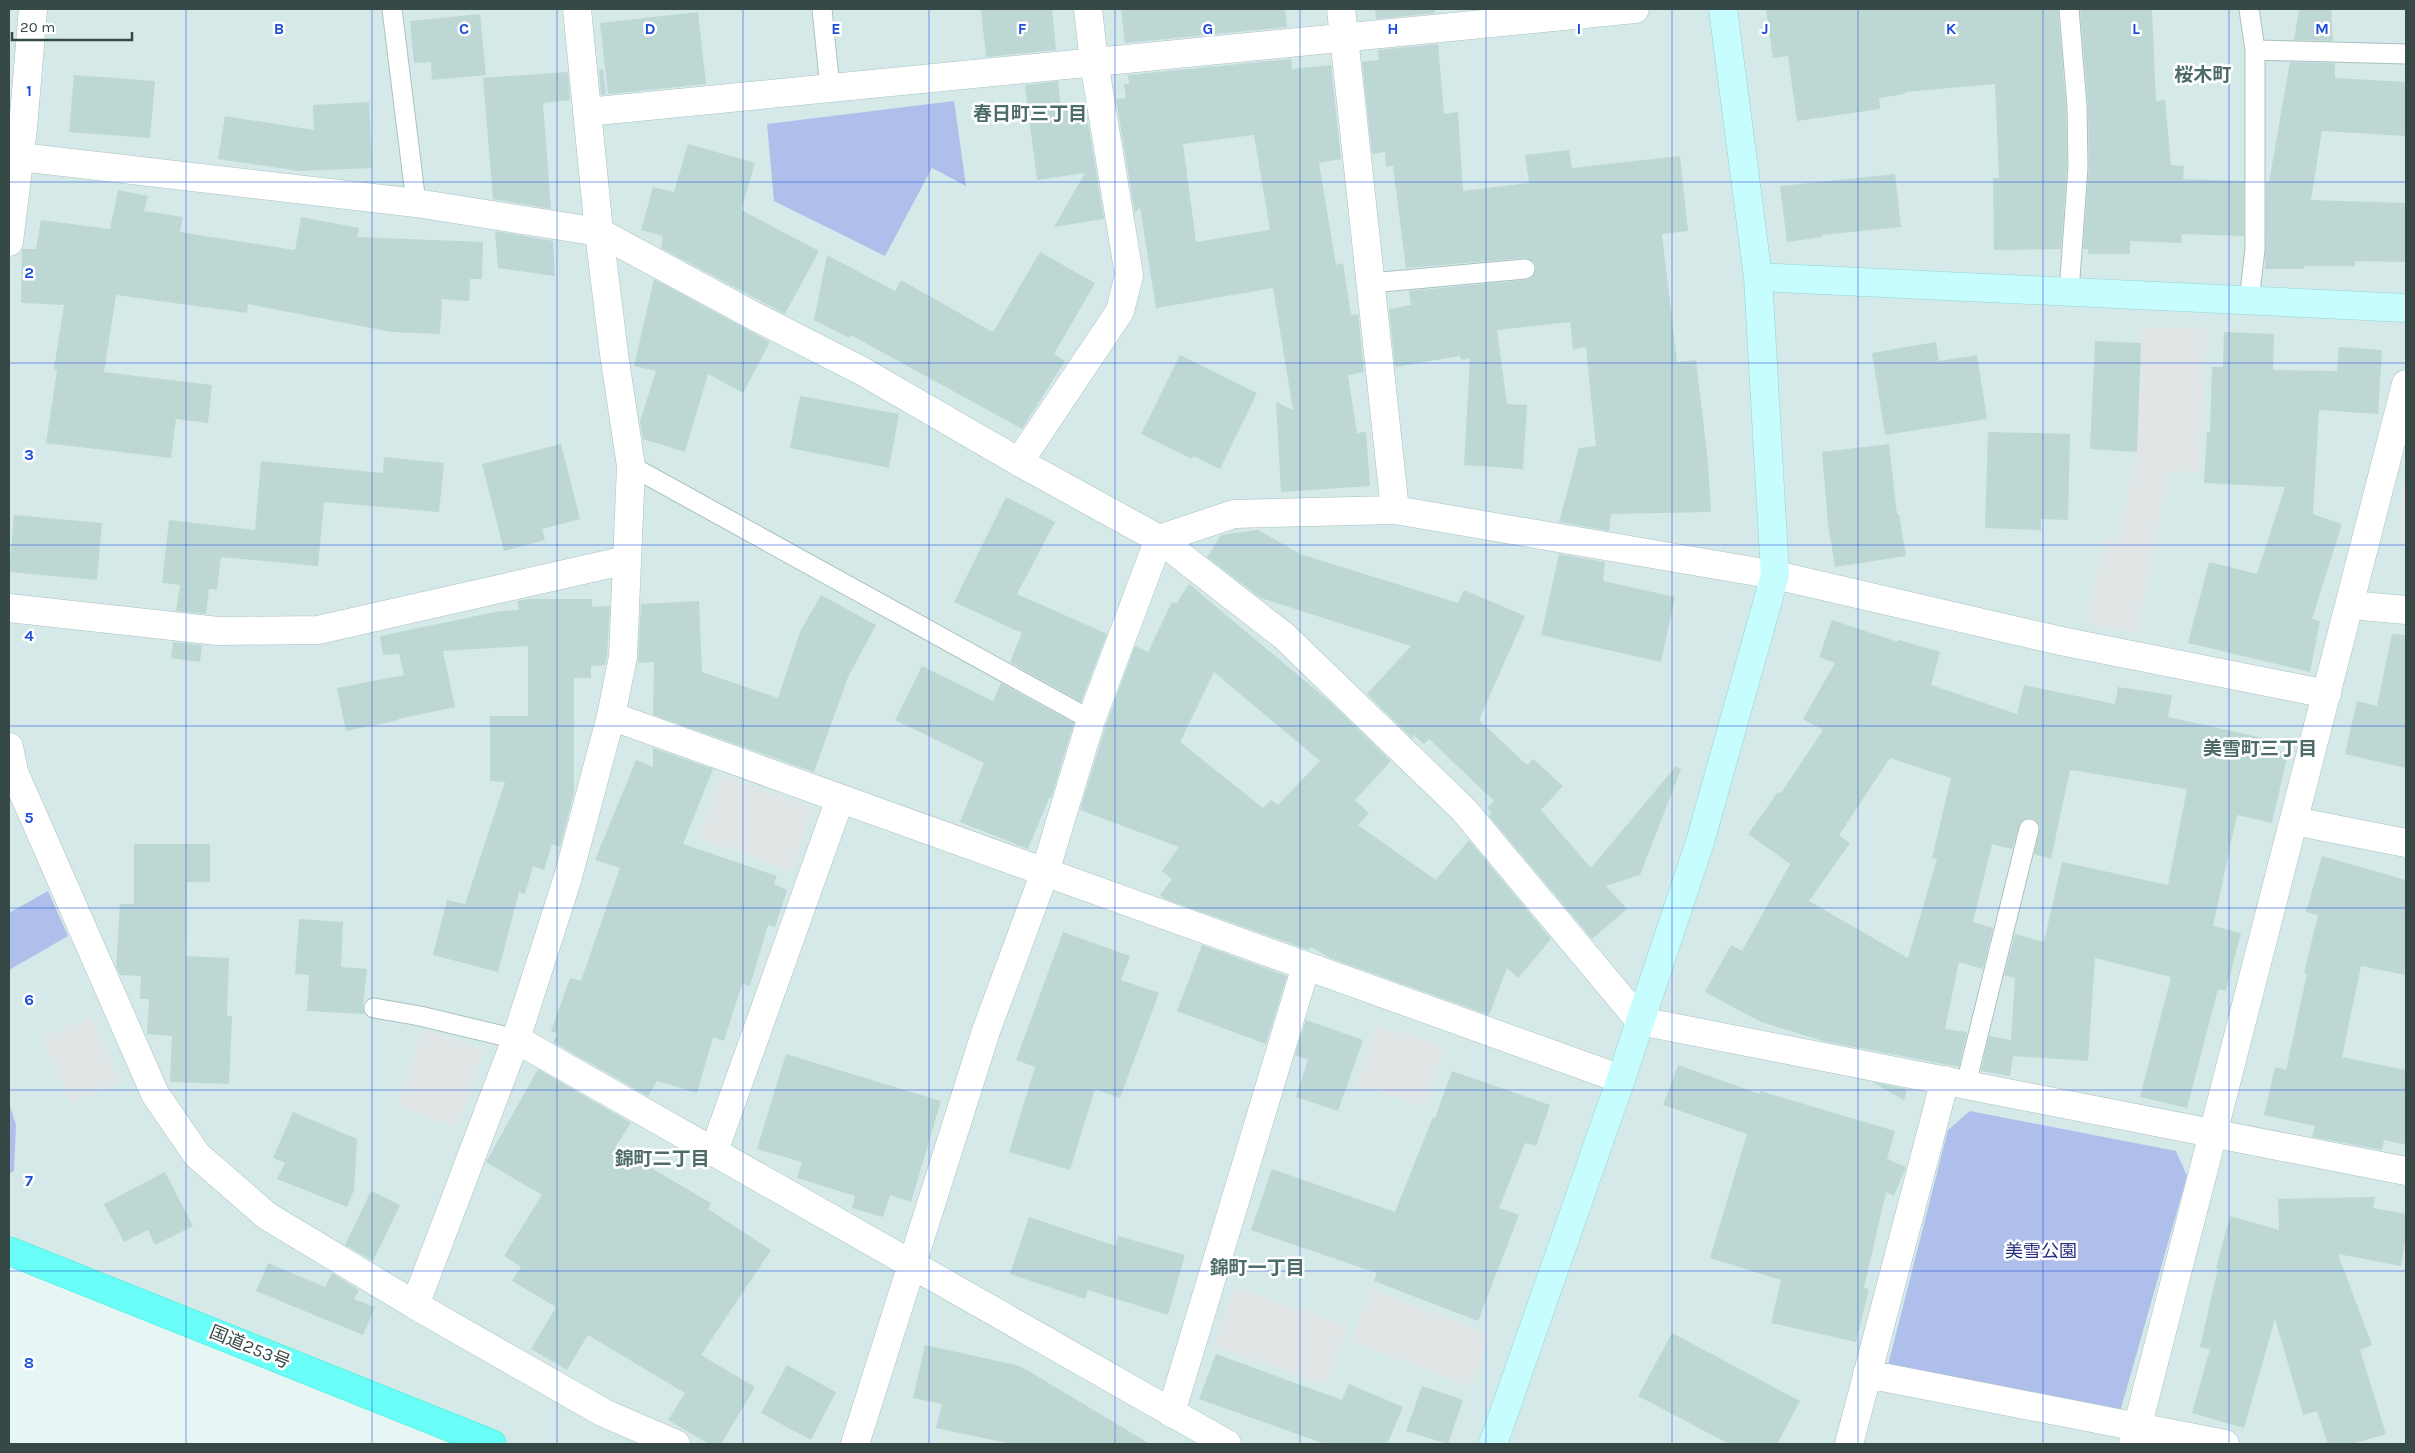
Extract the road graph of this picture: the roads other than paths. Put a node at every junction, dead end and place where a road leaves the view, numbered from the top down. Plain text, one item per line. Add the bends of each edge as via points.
1 (33, 9) edge
2 (392, 9) edge
3 (576, 9) edge
4 (822, 9) edge
5 (1088, 9) edge
6 (1340, 9) edge
7 (1636, 9) edge
8 (1723, 9) edge
9 (2069, 9) edge
10 (2249, 9) edge
11 (1344, 38) junction
12 (2255, 50) junction
13 (2406, 54) edge
14 (1094, 62) junction
15 (830, 88) junction
16 (587, 112) junction
17 (16, 125) edge
18 (20, 157) junction
19 (416, 202) junction
20 (599, 232) junction
21 (9, 242) edge
22 (1525, 269) dead end
23 (1758, 277) junction
24 (1371, 283) junction
25 (2069, 292) junction
26 (2249, 301) junction
27 (2406, 308) edge
28 (2406, 384) edge
29 (1019, 462) junction
30 (631, 466) junction
31 (1395, 510) junction
32 (1159, 539) junction
33 (627, 560) junction
34 (1775, 575) junction
35 (2350, 605) junction
36 (9, 608) edge
37 (2406, 610) edge
38 (2327, 694) junction
39 (611, 716) junction
40 (1091, 720) junction
41 (11, 764) edge
42 (840, 799) junction
43 (2294, 821) junction
44 (2028, 828) dead end
45 (2406, 843) edge
46 (1045, 872) junction
47 (1306, 966) junction
48 (374, 1008) dead end
49 (1640, 1021) junction
50 (516, 1039) junction
51 (1621, 1079) junction
52 (1956, 1082) junction
53 (2214, 1134) junction
54 (714, 1152) junction
55 (2406, 1172) edge
56 (9, 1250) edge
57 (912, 1265) junction
58 (415, 1305) junction
59 (1867, 1374) junction
60 (1171, 1413) junction
61 (2136, 1436) edge
62 (492, 1444) edge
63 (676, 1444) edge
64 (855, 1444) edge
65 (1227, 1444) edge
66 (1493, 1444) edge
67 (1849, 1444) edge
68 (2225, 1444) edge

1 - 17 street
2 - 19 lane
3 - 16 street
4 - 15 lane
5 - 14 street
6 - 11 street
7 - 11 street
8 - 23 street
9 - 25 lane via 2078,167
10 - 12 lane
11 - 14 street
11 - 24 street
12 - 13 lane
12 - 26 lane via 2254,249
14 - 15 street
14 - 29 street via 1129,275 1120,311
15 - 16 street
16 - 20 street
17 - 18 street
18 - 19 street
18 - 21 street
19 - 20 street
20 - 29 street via 862,371
20 - 30 street
22 - 24 lane
23 - 25 street
23 - 34 street
24 - 31 street
25 - 26 street
26 - 27 street
28 - 35 street
29 - 32 street
30 - 33 street
30 - 40 lane
31 - 32 street via 1234,514
31 - 34 street
32 - 40 street
32 - 49 street via 1284,636 1464,810
33 - 36 street via 318,630 218,631
33 - 39 street via 623,657
34 - 38 street via 2061,641
34 - 49 street via 1700,842
35 - 37 street
35 - 38 street
38 - 43 street
39 - 42 street
39 - 50 street via 568,877
40 - 46 street
41 - 58 street via 155,1094 197,1155 267,1216
42 - 46 street
42 - 54 street
43 - 45 street
43 - 53 street
44 - 52 lane
46 - 47 street
46 - 57 street via 986,1031
47 - 51 street
47 - 60 street
48 - 50 lane
49 - 51 street
49 - 52 street
50 - 54 street
50 - 58 street
51 - 66 street
52 - 53 street
52 - 59 street
53 - 55 street
53 - 61 street
54 - 57 street
56 - 62 highway, 国道253号
57 - 60 street
57 - 64 street
58 - 63 street via 604,1413
59 - 61 street
59 - 67 street
60 - 65 street
61 - 68 street

